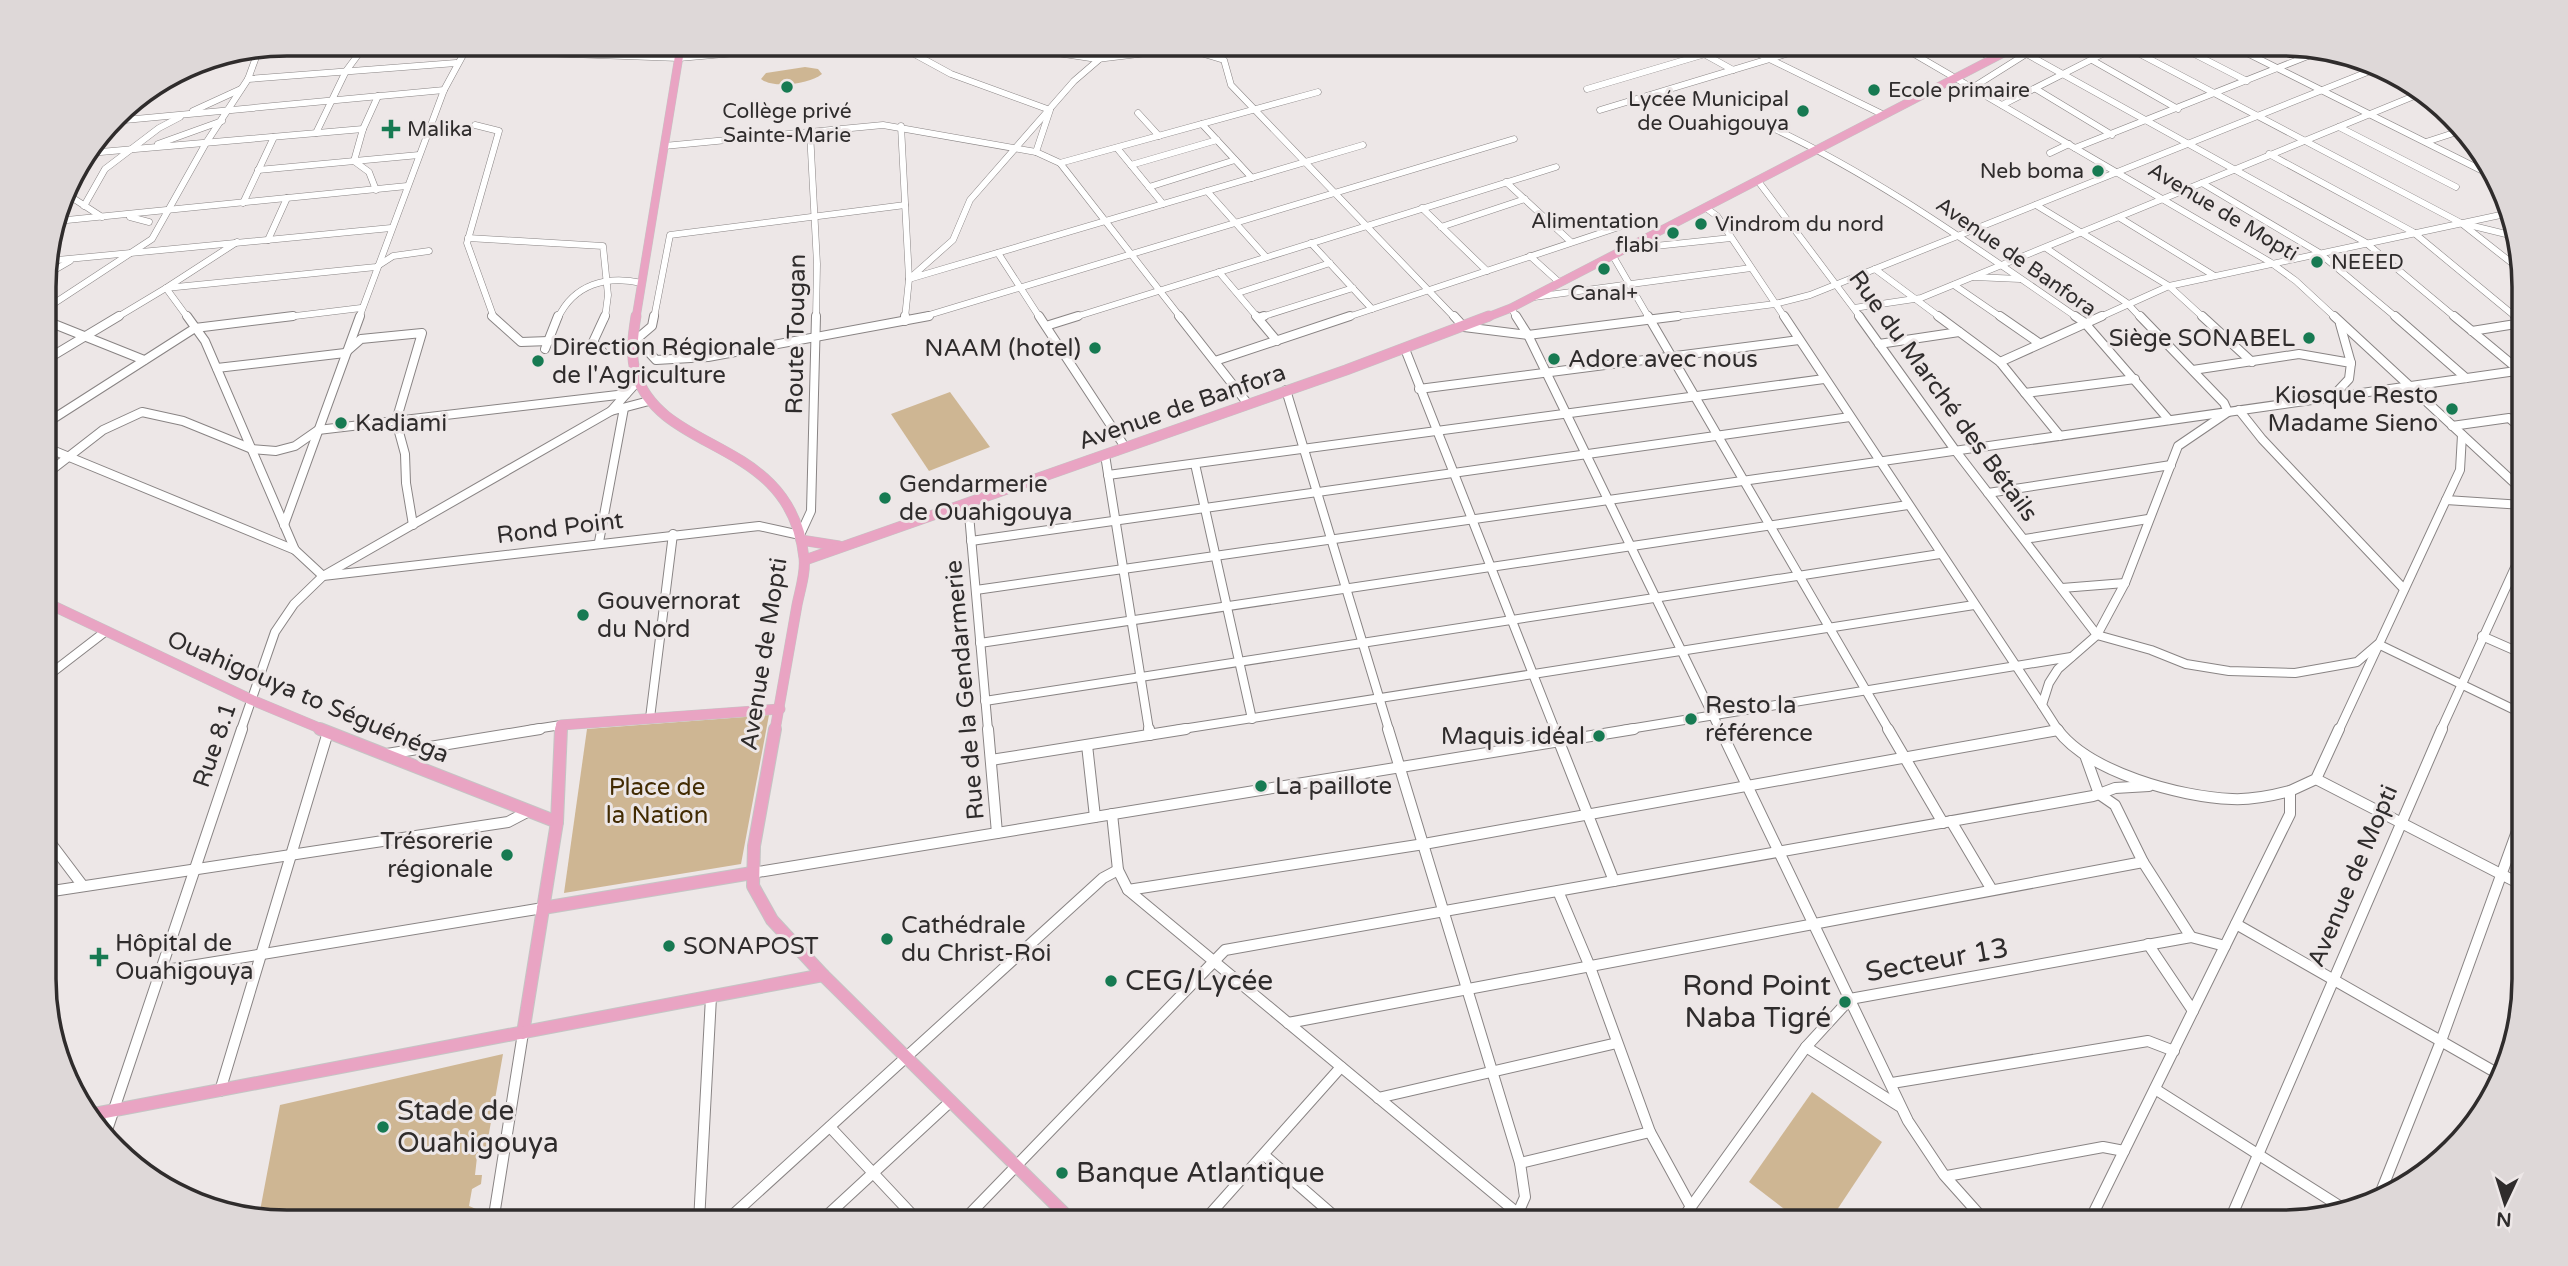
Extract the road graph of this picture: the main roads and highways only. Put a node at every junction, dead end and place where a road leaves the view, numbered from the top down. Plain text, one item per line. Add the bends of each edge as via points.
1 (679, 56) edge
2 (1997, 56) edge
3 (800, 537) junction
4 (842, 547) junction
5 (805, 560) junction
6 (56, 607) edge
7 (780, 709) junction
8 (557, 822) junction
9 (752, 873) junction
10 (543, 908) junction
11 (823, 975) junction
12 (523, 1033) junction
13 (100, 1114) edge
14 (1061, 1210) edge

1 - 3 main road, Avenue de Mopti via 632,365 649,401 774,486 790,509
2 - 4 main road, Avenue de Banfora via 1511,308
3 - 4 main road
3 - 5 main road, Avenue de Mopti
4 - 5 main road, Avenue de Banfora
5 - 7 main road, Avenue de Mopti
6 - 8 main road, Ouahigouya to Séguénéga via 253,700
7 - 8 main road via 561,725
7 - 9 main road, Avenue de Mopti
8 - 10 main road
9 - 10 main road
9 - 11 main road, Avenue de Mopti via 758,898 772,920
10 - 12 main road
11 - 12 main road
11 - 14 main road, Avenue de Mopti
12 - 13 main road

